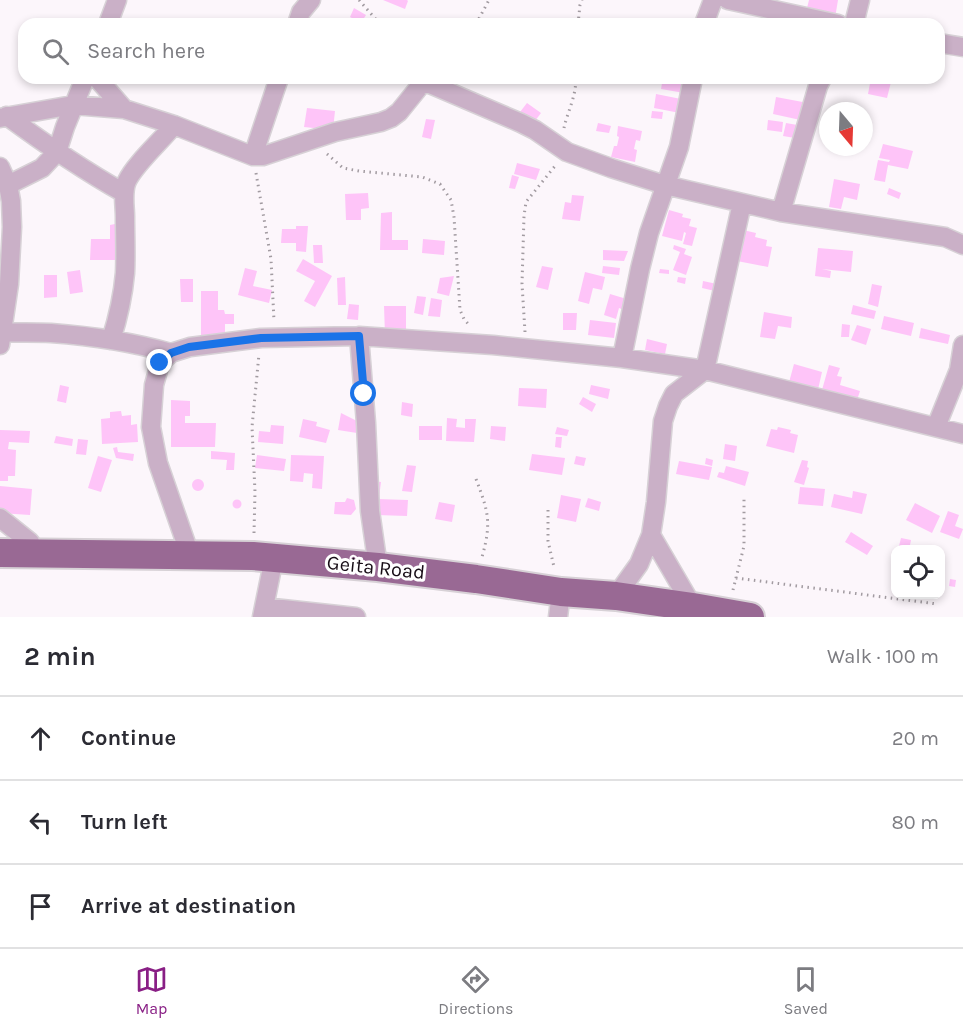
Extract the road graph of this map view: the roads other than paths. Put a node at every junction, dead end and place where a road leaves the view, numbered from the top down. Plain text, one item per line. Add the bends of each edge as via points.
1 (117, 0) edge
2 (311, 0) edge
3 (713, 0) edge
4 (728, 0) edge
5 (860, 0) edge
6 (110, 18) edge
7 (299, 18) edge
8 (706, 18) edge
9 (810, 18) edge
10 (856, 18) edge
11 (945, 44) edge
12 (963, 47) edge
13 (82, 84) edge
14 (102, 84) edge
15 (277, 84) edge
16 (692, 84) edge
17 (819, 84) edge
18 (73, 105) junction
19 (124, 110) junction
20 (3, 117) edge
21 (174, 125) junction
22 (57, 152) junction
23 (253, 156) junction
24 (0, 167) edge
25 (8, 185) junction
26 (665, 185) junction
27 (124, 193) junction
28 (742, 203) junction
29 (781, 212) junction
30 (963, 245) edge
31 (0, 336) edge
32 (359, 336) junction
33 (111, 340) junction
34 (963, 345) edge
35 (171, 353) junction
36 (622, 358) junction
37 (705, 370) junction
38 (936, 427) junction
39 (963, 434) edge
40 (0, 518) edge
41 (651, 535) junction
42 (0, 542) edge
43 (30, 542) junction
44 (188, 550) junction
45 (0, 553) edge
46 (264, 557) junction
47 (378, 567) junction
48 (616, 597) junction
49 (559, 604) edge
50 (693, 607) junction
51 (263, 612) edge
52 (734, 615) edge
53 (350, 617) edge

1 - 6 street
2 - 7 street
3 - 8 street
4 - 9 street
5 - 10 street
11 - 12 street
13 - 18 street
14 - 19 street
15 - 23 street
16 - 26 street
17 - 29 street
18 - 19 street
18 - 20 street
18 - 22 street
19 - 21 street
20 - 22 street
21 - 23 street
21 - 27 street via 133,171
22 - 25 street via 42,168
22 - 27 street
23 - 26 street via 391,118 420,86 430,84 521,123 564,150
24 - 25 street
25 - 31 street via 12,227 9,284
26 - 28 street
26 - 36 street via 640,269
27 - 33 street via 125,273
28 - 29 street
28 - 37 street
29 - 30 street via 945,237
31 - 33 street via 50,333
32 - 35 street via 268,338 189,347
32 - 36 street
32 - 47 street via 370,511
33 - 35 street
34 - 38 street via 959,370
35 - 44 street via 160,363 154,385 152,427 158,463
36 - 37 street
37 - 38 street
37 - 41 street via 674,394 663,421
38 - 39 street
40 - 43 street
41 - 48 street via 639,564
41 - 50 street
42 - 43 street
43 - 44 street
44 - 45 highway, Geita Road
44 - 46 highway, Geita Road
46 - 47 highway, Geita Road
46 - 51 street
47 - 49 highway, Geita Road via 476,579
48 - 49 highway, Geita Road
48 - 50 highway, Geita Road
50 - 52 highway, Geita Road
51 - 53 street

